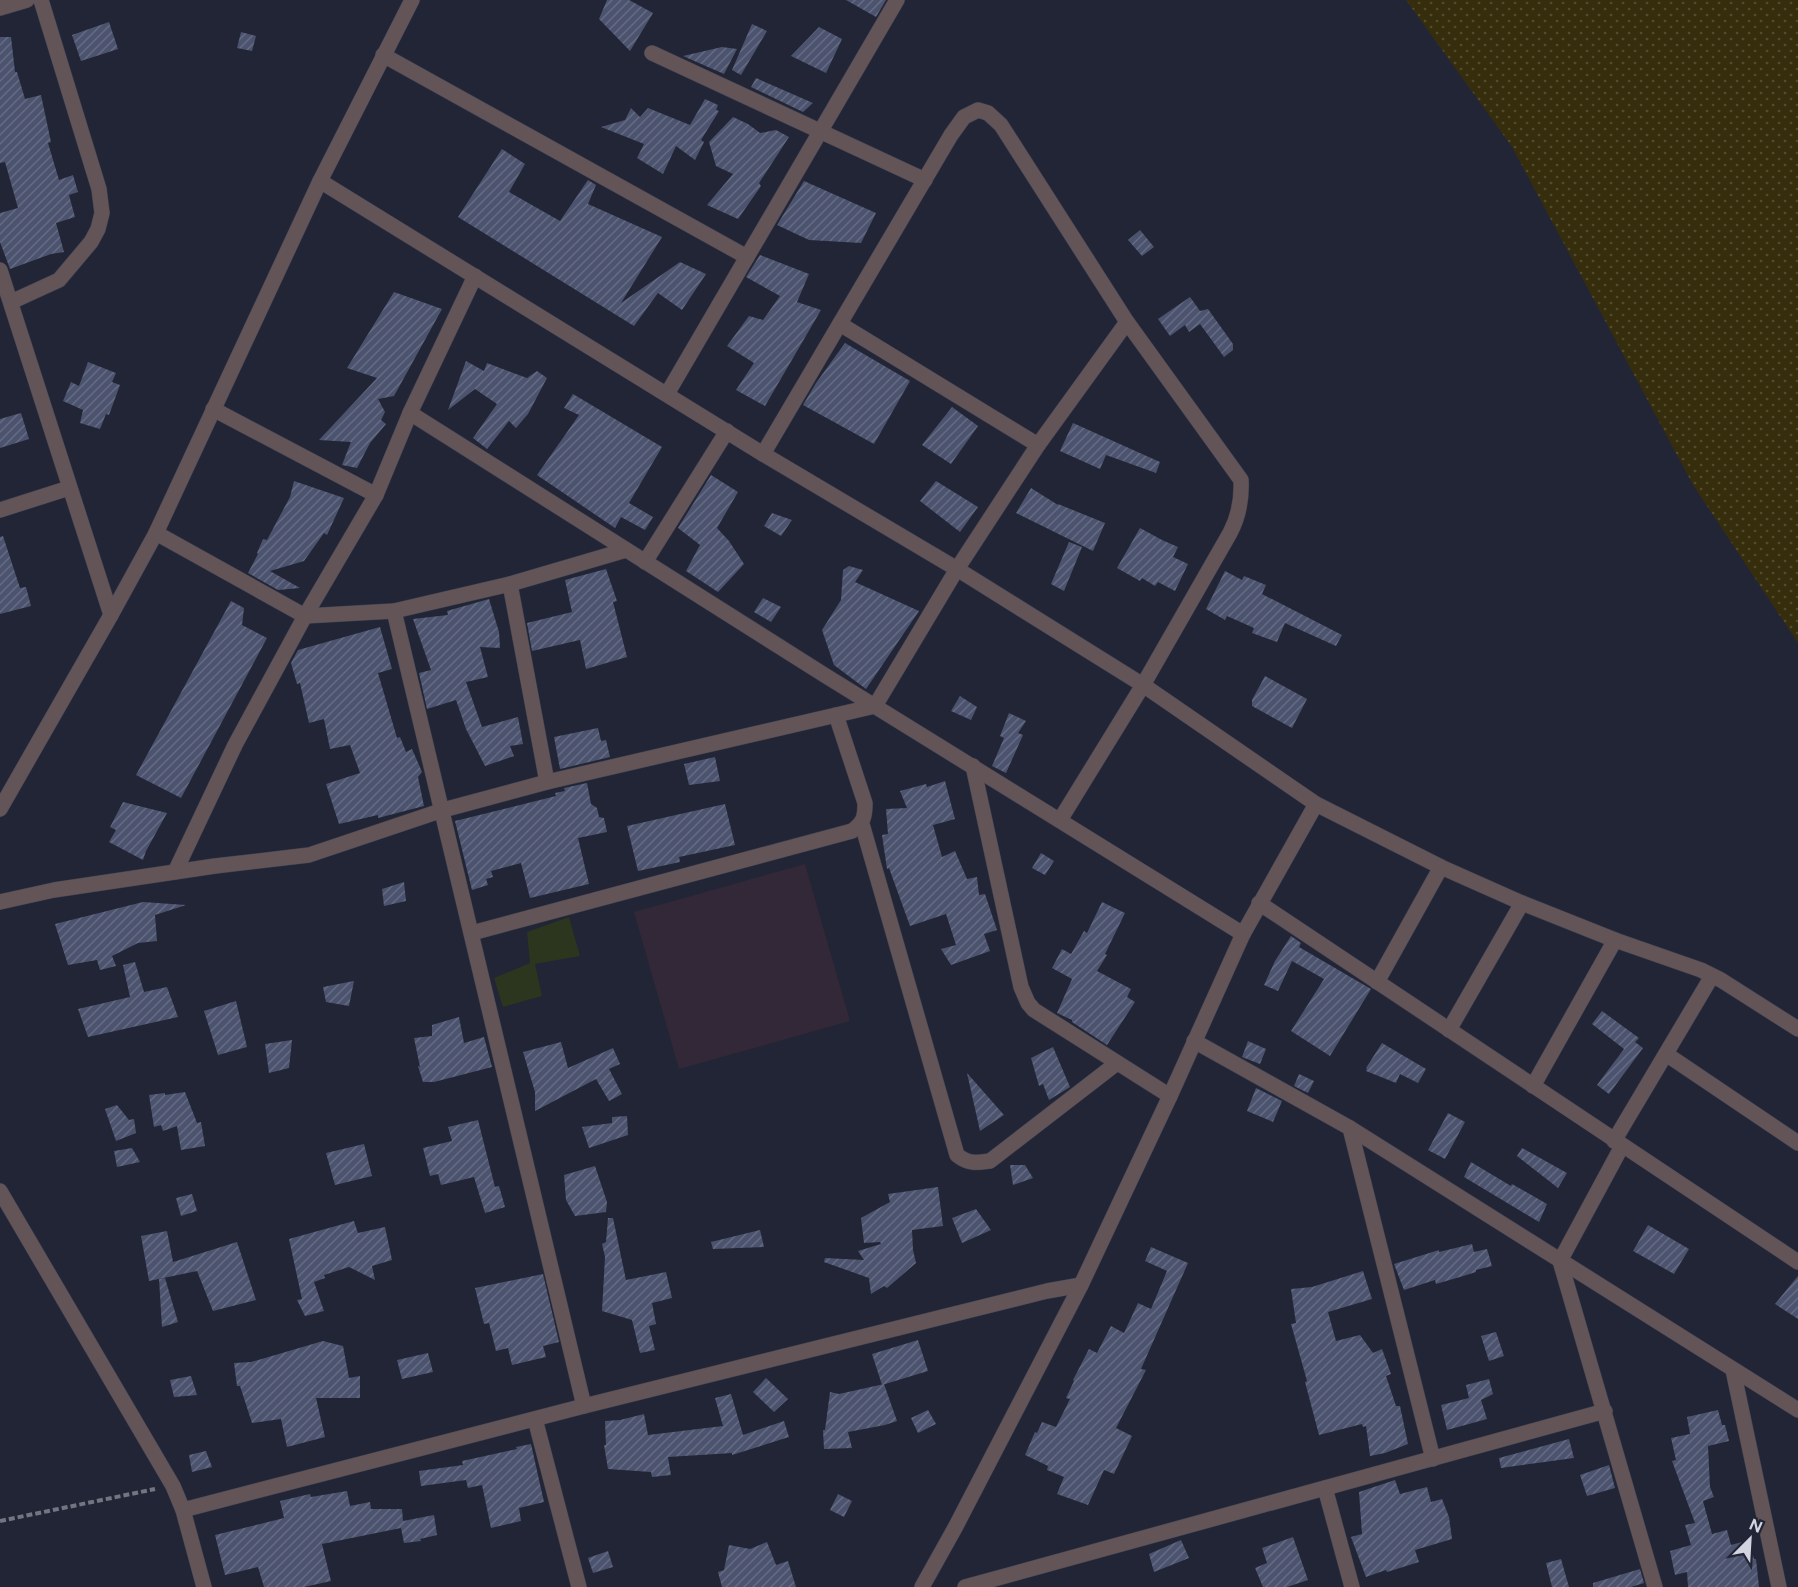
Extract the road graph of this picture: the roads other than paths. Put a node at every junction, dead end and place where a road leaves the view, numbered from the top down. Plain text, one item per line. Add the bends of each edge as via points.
1 (27, 0) edge
2 (40, 0) edge
3 (412, 0) edge
4 (897, 0) edge
5 (0, 8) edge
6 (652, 53) dead end
7 (383, 55) junction
8 (820, 131) junction
9 (925, 180) junction
10 (320, 182) junction
11 (747, 257) junction
12 (0, 270) edge
13 (475, 276) junction
14 (12, 302) junction
15 (1127, 322) junction
16 (840, 324) junction
17 (667, 394) junction
18 (213, 410) junction
19 (410, 413) junction
20 (727, 432) junction
21 (1038, 444) junction
22 (763, 454) junction
23 (69, 488) junction
24 (376, 495) junction
25 (0, 510) edge
26 (156, 533) junction
27 (626, 550) junction
28 (645, 562) junction
29 (957, 569) junction
30 (510, 584) junction
31 (394, 611) junction
32 (111, 615) junction
33 (305, 616) junction
34 (1143, 685) junction
35 (875, 706) junction
36 (836, 715) junction
37 (973, 766) junction
38 (547, 783) junction
39 (1316, 804) junction
40 (0, 809) edge
41 (443, 810) junction
42 (1059, 820) junction
43 (862, 824) junction
44 (1441, 867) junction
45 (175, 873) junction
46 (0, 902) edge
47 (1259, 903) junction
48 (1522, 903) junction
49 (472, 933) junction
50 (1243, 934) junction
51 (1615, 940) junction
52 (1712, 976) junction
53 (1377, 982) junction
54 (1798, 1029) edge
55 (1449, 1030) junction
56 (1194, 1041) junction
57 (1666, 1054) junction
58 (1117, 1063) junction
59 (1533, 1086) junction
60 (1170, 1096) junction
61 (1350, 1128) junction
62 (1618, 1143) junction
63 (1798, 1143) edge
64 (0, 1191) edge
65 (1560, 1261) junction
66 (1798, 1262) edge
67 (1081, 1285) junction
68 (1733, 1370) junction
69 (584, 1406) junction
70 (1798, 1410) edge
71 (1605, 1412) junction
72 (535, 1419) junction
73 (1433, 1459) junction
74 (1324, 1488) junction
75 (183, 1510) junction
76 (204, 1587) edge
77 (579, 1587) edge
78 (922, 1587) edge
79 (965, 1587) edge
80 (1352, 1587) edge
81 (1655, 1587) edge
82 (1779, 1587) edge

1 - 5 street
2 - 14 street via 99,189 102,213 91,242 59,280
3 - 7 street
4 - 8 street
6 - 8 street
7 - 10 street
7 - 11 street
8 - 9 street
8 - 11 street
9 - 15 street via 964,117 978,110 988,113 1001,125
9 - 16 street
10 - 13 street
10 - 18 street
11 - 17 street
12 - 14 street
13 - 17 street
13 - 19 street
14 - 23 street
15 - 21 street
15 - 34 street via 1241,480 1242,487 1236,521
16 - 21 street
16 - 22 street
17 - 20 street
18 - 24 street
18 - 26 street
19 - 24 street
19 - 27 street
20 - 22 street
20 - 28 street
21 - 29 street
22 - 29 street
23 - 25 street
23 - 32 street
24 - 33 street
26 - 32 street
26 - 33 street
27 - 28 street
27 - 30 street
28 - 35 street
29 - 34 street
29 - 35 street
30 - 31 street
30 - 38 street
31 - 33 street
31 - 41 street
32 - 40 street
33 - 45 street via 235,745
34 - 39 street
34 - 42 street
35 - 36 street
35 - 37 street
36 - 38 street
36 - 43 street via 865,803
37 - 42 street
37 - 58 street via 1021,987 1028,1003
38 - 41 street
39 - 44 street
39 - 47 street
41 - 45 street via 309,855
41 - 49 street
42 - 50 street
43 - 49 street via 852,831
43 - 58 street via 957,1155 964,1161 990,1161
44 - 48 street
44 - 53 street
45 - 46 street via 54,890
47 - 50 street
47 - 53 street
48 - 51 street
48 - 55 street
49 - 69 street
50 - 56 street
51 - 52 street
51 - 59 street
52 - 54 street
52 - 57 street
53 - 55 street
55 - 59 street
56 - 60 street
56 - 61 street
57 - 62 street
57 - 63 street
58 - 60 street
59 - 62 street
60 - 67 street
61 - 65 street
61 - 73 street
62 - 65 street
62 - 66 street
64 - 75 street via 173,1486
65 - 68 street
65 - 71 street
67 - 69 street
67 - 78 street
68 - 70 street
68 - 82 street
69 - 72 street
71 - 73 street
71 - 81 street
72 - 75 street
72 - 77 street
73 - 74 street
74 - 79 street
74 - 80 street
75 - 76 street

